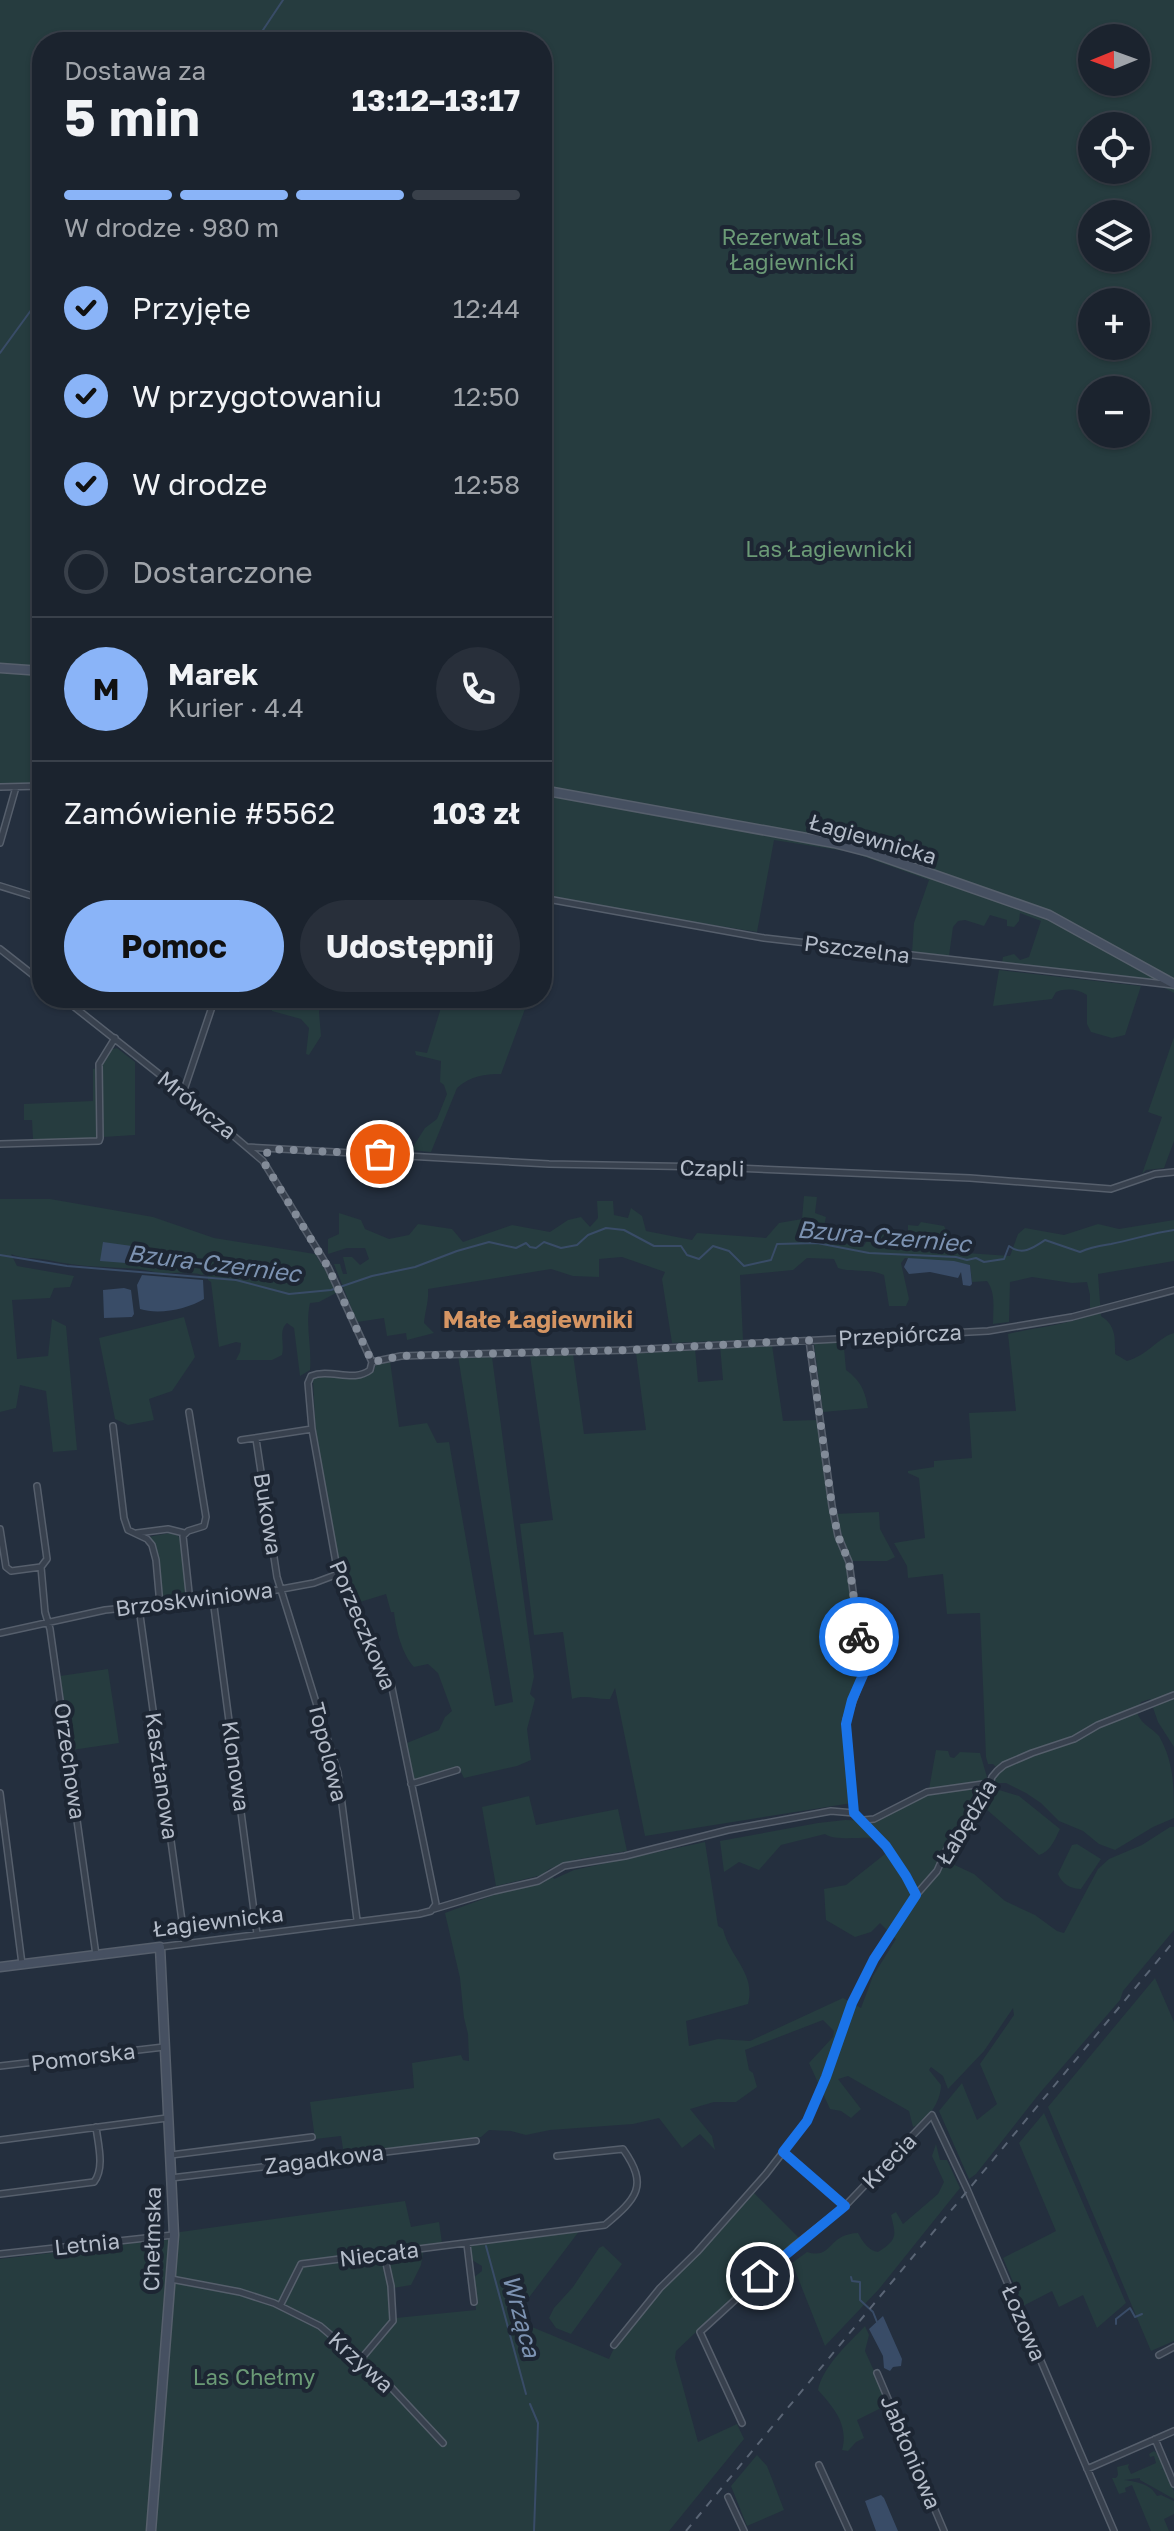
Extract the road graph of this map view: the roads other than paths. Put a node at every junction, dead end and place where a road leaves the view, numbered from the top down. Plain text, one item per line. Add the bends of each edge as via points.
1 (0, 668) edge
2 (32, 670) edge
3 (32, 786) edge
4 (0, 787) edge
5 (16, 787) junction
6 (552, 792) edge
7 (0, 843) edge
8 (0, 886) edge
9 (32, 896) edge
10 (552, 900) edge
11 (0, 949) edge
12 (32, 974) edge
13 (1174, 985) edge
14 (76, 1008) edge
15 (212, 1008) edge
16 (115, 1038) junction
17 (183, 1093) junction
18 (2, 1144) edge
19 (247, 1147) junction
20 (269, 1149) junction
21 (263, 1161) junction
22 (1174, 1172) edge
23 (1174, 1290) edge
24 (809, 1340) junction
25 (372, 1362) junction
26 (308, 1390) joint
27 (189, 1412) dead end
28 (113, 1426) dead end
29 (312, 1429) junction
30 (256, 1439) junction
31 (241, 1440) dead end
32 (37, 1486) dead end
33 (0, 1529) edge
34 (184, 1533) junction
35 (136, 1534) junction
36 (41, 1567) junction
37 (338, 1574) junction
38 (281, 1588) junction
39 (213, 1599) junction
40 (190, 1602) junction
41 (160, 1606) junction
42 (139, 1608) junction
43 (49, 1624) junction
44 (0, 1633) edge
45 (1174, 1695) edge
46 (457, 1770) dead end
47 (991, 1783) junction
48 (411, 1784) junction
49 (0, 1793) edge
50 (854, 1813) junction
51 (863, 1821) junction
52 (916, 1895) junction
53 (435, 1907) junction
54 (357, 1920) junction
55 (257, 1934) junction
56 (185, 1943) junction
57 (160, 1947) junction
58 (96, 1955) junction
59 (22, 1964) junction
60 (0, 1967) edge
61 (165, 2047) junction
62 (0, 2066) edge
63 (932, 2115) joint
64 (168, 2118) junction
65 (96, 2127) junction
66 (312, 2137) dead end
67 (0, 2140) edge
68 (476, 2141) dead end
69 (783, 2152) junction
70 (170, 2155) junction
71 (557, 2156) dead end
72 (171, 2178) junction
73 (0, 2194) edge
74 (845, 2206) junction
75 (174, 2235) junction
76 (467, 2244) junction
77 (0, 2254) edge
78 (384, 2254) junction
79 (171, 2279) junction
80 (474, 2302) dead end
81 (280, 2306) junction
82 (614, 2345) dead end
83 (1174, 2347) edge
84 (1159, 2355) dead end
85 (361, 2359) junction
86 (877, 2373) dead end
87 (742, 2423) dead end
88 (1174, 2431) edge
89 (1155, 2439) junction
90 (443, 2443) dead end
91 (819, 2465) dead end
92 (1087, 2469) junction
93 (1174, 2484) edge
94 (728, 2497) dead end
95 (151, 2531) edge
96 (744, 2531) edge
97 (849, 2531) edge
98 (944, 2531) edge
99 (1114, 2531) edge

1 - 2 street
3 - 5 street
4 - 5 street
5 - 7 street
6 - 13 street, Łagiewnicka via 869,852 1059,919
8 - 9 street
10 - 13 street, Pszczelna via 764,938
11 - 12 street
14 - 16 street, Mrówcza
15 - 17 street
16 - 17 street, Mrówcza
16 - 18 street via 99,1064 99,1141
17 - 19 street, Mrówcza
19 - 20 street, Czapli
19 - 21 street, Mrówcza
20 - 21 street
20 - 22 street, Czapli via 970,1178 1111,1189
21 - 25 street, Mrówcza via 335,1281
23 - 24 street, Przepiórcza via 1072,1317 988,1331
24 - 25 street, Przepiórcza via 417,1355
24 - 50 street via 832,1506 849,1562 864,1671 846,1720
25 - 26 street, Przepiórcza via 360,1376 314,1374
26 - 29 street, Porzeczkowa
27 - 34 street via 205,1524
28 - 35 street via 124,1518
29 - 30 street
29 - 37 street, Porzeczkowa
30 - 31 street
30 - 38 street, Bukowa
32 - 36 street, Orzechowa via 47,1559
33 - 36 street via 6,1567
34 - 35 street via 168,1529
34 - 40 street
35 - 41 street via 154,1550
36 - 43 street, Orzechowa
37 - 38 street, Brzoskwiniowa
37 - 48 street, Porzeczkowa via 391,1683
38 - 39 street, Brzoskwiniowa
38 - 54 street, Topolowa via 335,1758
39 - 40 street, Brzoskwiniowa
39 - 55 street, Klonowa
40 - 41 street, Brzoskwiniowa
41 - 42 street, Brzoskwiniowa
42 - 43 street, Brzoskwiniowa
42 - 56 street, Kasztanowa
43 - 44 street, Brzoskwiniowa
43 - 58 street, Orzechowa
45 - 47 street, Łabędzia via 1004,1765
46 - 48 street
47 - 51 street via 927,1792
47 - 52 street, Łabędzia via 937,1871
48 - 53 street, Porzeczkowa
49 - 59 street
50 - 51 street
50 - 53 street, Łagiewnicka via 831,1811 564,1866 538,1881
51 - 52 street via 886,1846
52 - 69 street, Łabędzia via 874,1959 807,2121
53 - 54 street, Łagiewnicka via 419,1914
54 - 55 street, Łagiewnicka
55 - 56 street, Łagiewnicka
56 - 57 street, Łagiewnicka
57 - 58 street, Łagiewnicka
57 - 61 street, Chełmska
58 - 59 street, Łagiewnicka
59 - 60 street, Łagiewnicka
61 - 62 street, Pomorska
61 - 64 street, Chełmska
63 - 74 street, Krecia
63 - 92 street, Łozowa
64 - 65 street
64 - 70 street, Chełmska
65 - 67 street
65 - 73 street via 100,2169 94,2182
66 - 70 street
68 - 72 street, Zagadkowa
69 - 74 street
69 - 82 street, Łabędzia
70 - 72 street, Chełmska
71 - 76 street, Niecała via 623,2149 638,2175 637,2188 605,2225
72 - 75 street, Chełmska
74 - 87 street, Krecia via 700,2332
75 - 77 street, Letnia
75 - 79 street, Chełmska
76 - 78 street, Niecała
76 - 80 street
78 - 81 street, Niecała via 301,2264
78 - 85 street via 393,2321
79 - 81 street, Krzywa
79 - 95 street, Chełmska
81 - 85 street, Krzywa via 330,2332
83 - 84 street
85 - 90 street, Krzywa
86 - 98 street, Jabłoniowa
88 - 89 street
89 - 92 street
89 - 93 street
91 - 97 street
92 - 99 street, Łozowa
94 - 96 street

